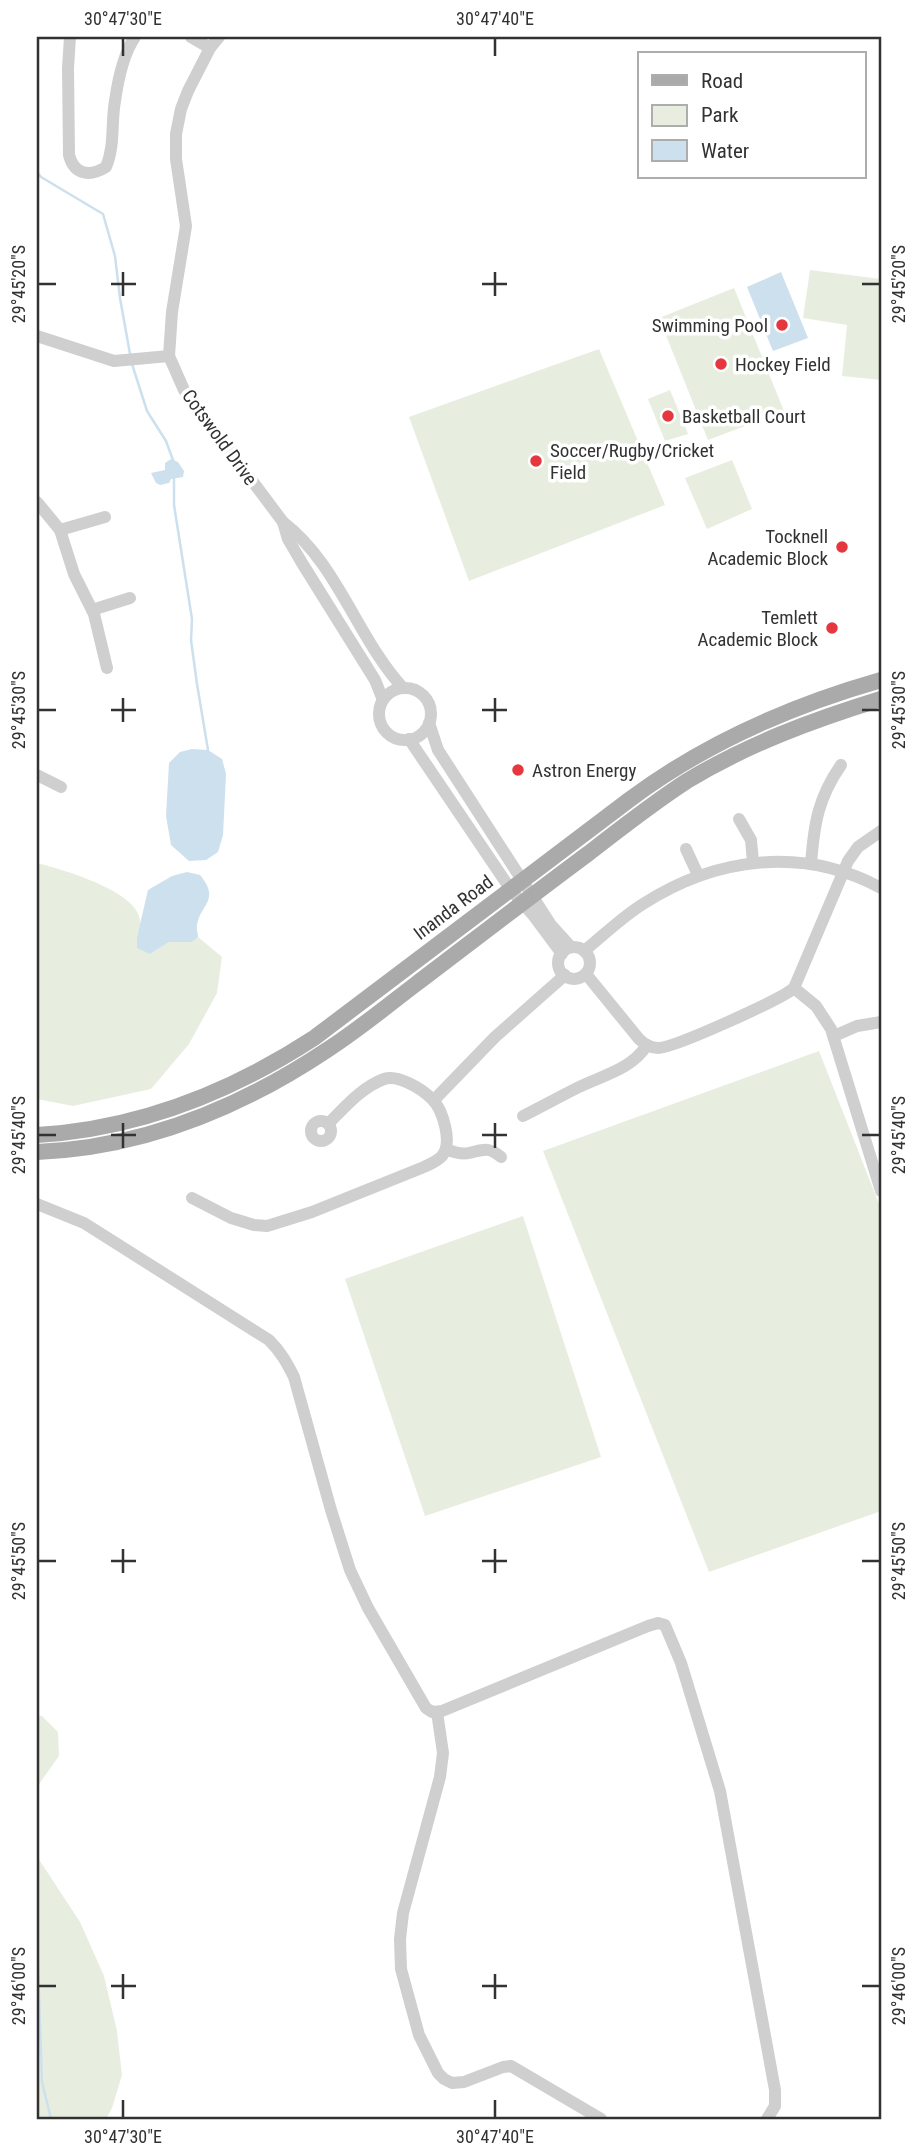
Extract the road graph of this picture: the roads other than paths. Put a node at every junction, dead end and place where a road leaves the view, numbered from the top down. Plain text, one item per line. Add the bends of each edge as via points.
1 (70, 37) edge
2 (135, 37) edge
3 (191, 37) edge
4 (219, 37) edge
5 (210, 48) junction
6 (37, 337) edge
7 (169, 356) junction
8 (37, 502) edge
9 (105, 517) dead end
10 (283, 522) junction
11 (60, 530) junction
12 (312, 551) junction
13 (299, 559) junction
14 (130, 598) dead end
15 (346, 603) junction
16 (92, 610) junction
17 (332, 611) junction
18 (107, 668) dead end
19 (881, 680) edge
20 (403, 688) junction
21 (881, 699) edge
22 (383, 700) junction
23 (429, 723) junction
24 (409, 739) junction
25 (841, 765) dead end
26 (37, 775) edge
27 (61, 787) dead end
28 (739, 819) dead end
29 (881, 831) edge
30 (687, 849) dead end
31 (753, 862) junction
32 (811, 864) junction
33 (844, 871) junction
34 (698, 875) junction
35 (517, 885) junction
36 (881, 888) edge
37 (527, 900) junction
38 (572, 951) junction
39 (586, 974) junction
40 (565, 975) junction
41 (793, 988) junction
42 (881, 1022) edge
43 (834, 1036) junction
44 (648, 1045) junction
45 (433, 1100) junction
46 (523, 1116) dead end
47 (328, 1124) dead end
48 (37, 1135) edge
49 (446, 1149) junction
50 (37, 1152) edge
51 (501, 1157) dead end
52 (881, 1191) edge
53 (192, 1198) dead end
54 (37, 1204) edge
55 (437, 1712) junction
56 (601, 2119) edge
57 (767, 2119) edge

1 - 2 street via 69,155 71,164 90,174 106,167 110,156 115,101 124,60
3 - 5 street
4 - 5 street
5 - 7 street via 181,109 176,134 186,226
6 - 7 street via 105,359
7 - 10 street, Cotswold Drive via 184,390
8 - 11 street
9 - 11 street
10 - 12 street, Cotswold Drive
10 - 13 street, Cotswold Drive
11 - 16 street
12 - 13 street
12 - 15 street, Cotswold Drive
13 - 17 street, Cotswold Drive
14 - 16 street
15 - 17 street
15 - 20 street, Cotswold Drive
16 - 18 street
17 - 22 street, Cotswold Drive
19 - 35 main road, Inanda Road via 788,710 709,748 650,784
20 - 22 street
20 - 23 street via 426,698
21 - 37 main road, Inanda Road via 794,728 720,763 659,800
22 - 24 street via 379,716 386,731
23 - 24 street via 422,734
23 - 35 street via 438,750
24 - 35 street
25 - 32 street via 824,793 814,825
26 - 27 street
28 - 31 street via 751,840
29 - 33 street via 856,850
30 - 34 street
31 - 32 street
31 - 34 street
32 - 33 street
33 - 36 street
33 - 41 street
34 - 38 street via 668,889
35 - 37 street
35 - 48 main road, Inanda Road via 314,1038 258,1071 199,1098 118,1124
37 - 38 street
37 - 50 main road, Inanda Road via 330,1049 257,1093 153,1133 103,1145
38 - 39 street via 590,961
38 - 40 street via 559,965
39 - 40 street via 574,979
39 - 44 street
40 - 45 street
41 - 43 street via 816,1006
41 - 44 street via 674,1044
42 - 43 street
43 - 52 street
44 - 46 street via 626,1066
45 - 47 street via 402,1080 384,1079 357,1096
45 - 49 street via 446,1130
49 - 51 street via 465,1153 487,1149
49 - 53 street via 424,1167 267,1226 231,1218
54 - 55 street via 84,1223 270,1340 287,1361 350,1570 419,1699
55 - 56 street via 443,1752 440,1777 400,1939 401,1969 419,2035 444,2079 464,2082 512,2066
55 - 57 street via 648,1626 664,1625 681,1663 720,1791 775,2090 775,2106

